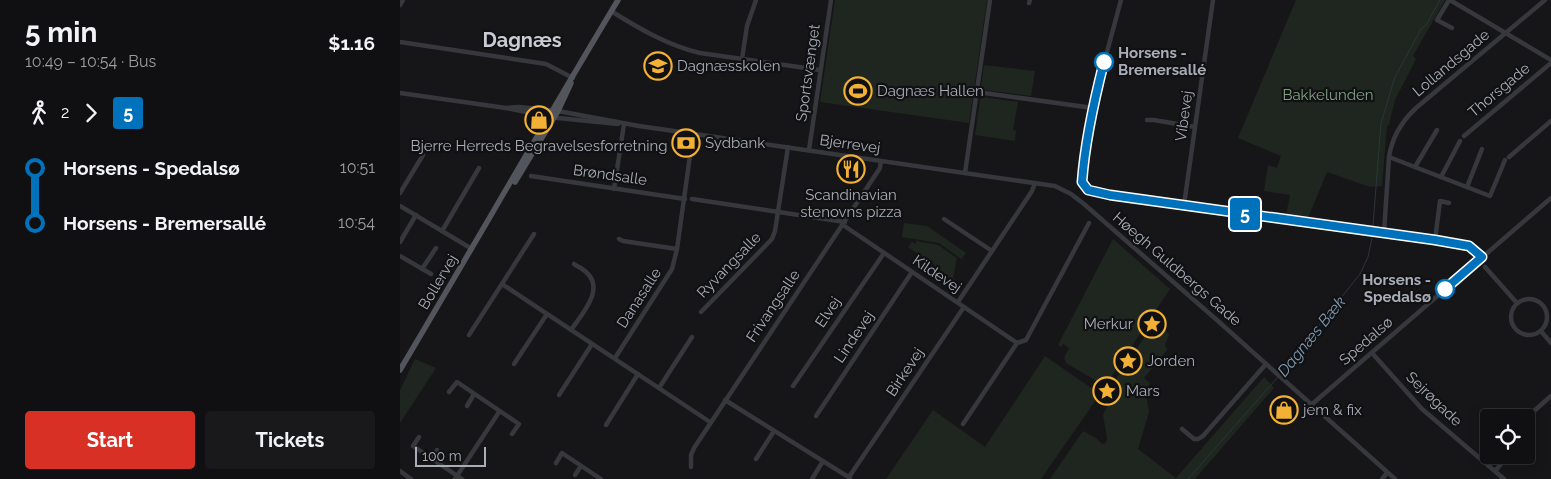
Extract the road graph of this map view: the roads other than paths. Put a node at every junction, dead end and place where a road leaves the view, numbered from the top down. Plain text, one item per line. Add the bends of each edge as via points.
1 (403, 0) edge
2 (618, 0) edge
3 (756, 0) edge
4 (831, 0) edge
5 (990, 0) edge
6 (1121, 0) edge
7 (1214, 0) edge
8 (1449, 0) edge
9 (1546, 0) edge
10 (400, 5) edge
11 (611, 11) junction
12 (1452, 28) dead end
13 (1506, 33) junction
14 (400, 42) edge
15 (742, 60) junction
16 (1551, 62) edge
17 (820, 70) junction
18 (572, 77) junction
19 (977, 92) junction
20 (400, 93) edge
21 (1093, 108) junction
22 (553, 114) junction
23 (1147, 120) dead end
24 (1551, 121) edge
25 (624, 124) junction
26 (1195, 126) junction
27 (1437, 130) dead end
28 (693, 134) junction
29 (1464, 136) dead end
30 (1460, 141) dead end
31 (788, 147) junction
32 (809, 150) junction
33 (1482, 150) dead end
34 (423, 155) dead end
35 (1389, 158) junction
36 (881, 161) junction
37 (479, 168) dead end
38 (1415, 168) junction
39 (965, 173) junction
40 (531, 176) dead end
41 (1441, 177) junction
42 (1035, 183) junction
43 (1467, 187) junction
44 (614, 188) junction
45 (400, 193) edge
46 (1071, 194) joint
47 (685, 199) junction
48 (692, 200) dead end
49 (1550, 200) edge
50 (1449, 203) dead end
51 (1184, 205) junction
52 (400, 206) edge
53 (779, 212) junction
54 (416, 215) junction
55 (944, 219) dead end
56 (844, 223) junction
57 (1089, 223) dead end
58 (442, 231) junction
59 (1383, 233) junction
60 (534, 234) dead end
61 (619, 239) dead end
62 (1435, 240) junction
63 (400, 242) edge
64 (436, 248) dead end
65 (472, 248) junction
66 (678, 249) junction
67 (992, 251) junction
68 (884, 253) junction
69 (400, 256) edge
70 (1482, 257) junction
71 (574, 264) dead end
72 (1485, 267) dead end
73 (422, 269) junction
74 (912, 272) junction
75 (431, 274) dead end
76 (502, 284) junction
77 (958, 302) junction
78 (1517, 303) junction
79 (964, 307) junction
80 (701, 312) dead end
81 (547, 314) junction
82 (571, 330) junction
83 (1541, 331) junction
84 (468, 335) dead end
85 (692, 337) dead end
86 (1017, 343) junction
87 (1551, 343) edge
88 (592, 344) junction
89 (1372, 353) junction
90 (615, 358) junction
91 (514, 364) dead end
92 (1266, 364) junction
93 (400, 370) edge
94 (638, 374) junction
95 (793, 386) dead end
96 (659, 388) junction
97 (449, 392) dead end
98 (474, 394) junction
99 (559, 395) dead end
100 (1551, 396) edge
101 (725, 400) junction
102 (1311, 405) junction
103 (467, 406) dead end
104 (1535, 410) edge
105 (499, 412) junction
106 (816, 416) dead end
107 (710, 422) junction
108 (963, 424) dead end
109 (606, 425) dead end
110 (1182, 429) dead end
111 (774, 430) junction
112 (512, 434) dead end
113 (419, 437) dead end
114 (437, 450) dead end
115 (431, 458) junction
116 (756, 459) dead end
117 (823, 461) junction
118 (556, 463) dead end
119 (1501, 464) edge
120 (581, 466) junction
121 (690, 467) dead end
122 (400, 471) edge
123 (1495, 471) junction
124 (1388, 473) junction
125 (575, 475) dead end
126 (456, 477) edge
127 (850, 478) edge
128 (411, 479) edge
129 (462, 479) edge
130 (601, 479) edge
131 (812, 479) edge
132 (1382, 479) edge
133 (1395, 479) edge
134 (1504, 479) edge

1 - 10 street
2 - 11 main road, Bollervej
3 - 15 street via 747,26
4 - 17 street, Sportsvænget
5 - 19 street
6 - 21 street
7 - 26 street, Vibevej
8 - 12 street via 1437,20
8 - 13 street
9 - 13 street, Lollandsgade
11 - 15 street via 686,50
11 - 18 main road, Bollervej
13 - 16 street
13 - 35 street, Lollandsgade via 1408,116 1395,136
14 - 18 street via 546,64
15 - 17 street
16 - 29 street, Thorsgade
17 - 32 street, Sportsvænget
18 - 22 main road, Bollervej
19 - 21 street
19 - 39 street
20 - 22 street, Bjerrevej
21 - 51 street via 1083,164 1082,182 1088,190
22 - 25 street, Bjerrevej
22 - 65 main road, Bollervej
23 - 26 street
24 - 43 street via 1507,158 1490,196
25 - 28 street, Bjerrevej
25 - 44 street
26 - 51 street, Vibevej
27 - 38 street
28 - 31 street, Bjerrevej
28 - 47 street, Danasalle
30 - 41 street
31 - 32 street, Bjerrevej
31 - 53 street, Ryvangsalle
32 - 36 street, Bjerrevej
33 - 43 street
34 - 45 street
35 - 38 street
35 - 59 street, Lollandsgade
36 - 39 street, Bjerrevej
36 - 56 street, Frivangsalle via 880,168
37 - 58 street
38 - 41 street
39 - 42 street, Bjerrevej
40 - 44 street, Brøndsalle
41 - 43 street
42 - 46 street, Bjerrevej via 1055,186
42 - 67 street
44 - 47 street, Brøndsalle
46 - 92 street, Høegh Guldbergs Gade
47 - 66 street, Danasalle
48 - 53 street
49 - 70 street, Spedalsø
50 - 62 street via 1440,202
51 - 59 street
52 - 54 street
53 - 56 street
53 - 80 street, Ryvangsalle via 772,239
54 - 58 street
54 - 63 street
55 - 67 street
56 - 68 street, Kildevej
56 - 101 street, Frivangsalle
57 - 86 street via 1026,340
58 - 65 street
59 - 62 street
60 - 76 street
61 - 66 street, Danasalle
62 - 70 street via 1469,246
64 - 73 street
65 - 93 main road, Bollervej
66 - 90 street, Danasalle via 672,269
67 - 77 street
68 - 74 street, Kildevej
68 - 95 street, Elvej
69 - 73 street
70 - 89 street, Spedalsø
71 - 82 street via 588,273 594,286 588,303
72 - 78 street
73 - 75 street
74 - 77 street, Kildevej
74 - 106 street, Lindevej
76 - 81 street
76 - 84 street
77 - 79 street, Kildevej
78 - 83 street via 1530,298 1542,305 1547,318
78 - 83 street via 1510,316 1515,329 1528,335
79 - 86 street, Kildevej
79 - 127 street, Birkevej
81 - 82 street
81 - 91 street
82 - 88 street
83 - 87 street
85 - 96 street
86 - 108 street
88 - 90 street
88 - 99 street
89 - 102 street, Spedalsø
89 - 123 street, Sejrøgade via 1422,409
90 - 94 street
92 - 102 street, Høegh Guldbergs Gade
92 - 110 street via 1203,436 1194,439
94 - 96 street
94 - 109 street
96 - 107 street
97 - 98 street via 456,382
98 - 103 street
98 - 105 street
100 - 104 street
101 - 107 street, Frivangsalle
101 - 111 street
102 - 124 street, Høegh Guldbergs Gade
105 - 112 street via 518,424
105 - 126 street
107 - 121 street, Frivangsalle via 694,448
111 - 116 street
111 - 117 street
113 - 115 street via 413,446
114 - 115 street
115 - 126 street
117 - 127 street
117 - 131 street
118 - 120 street via 562,453
119 - 123 street
120 - 125 street
120 - 130 street
122 - 128 street
123 - 134 street, Sejrøgade
124 - 132 street
124 - 133 street, Høegh Guldbergs Gade
126 - 129 street

